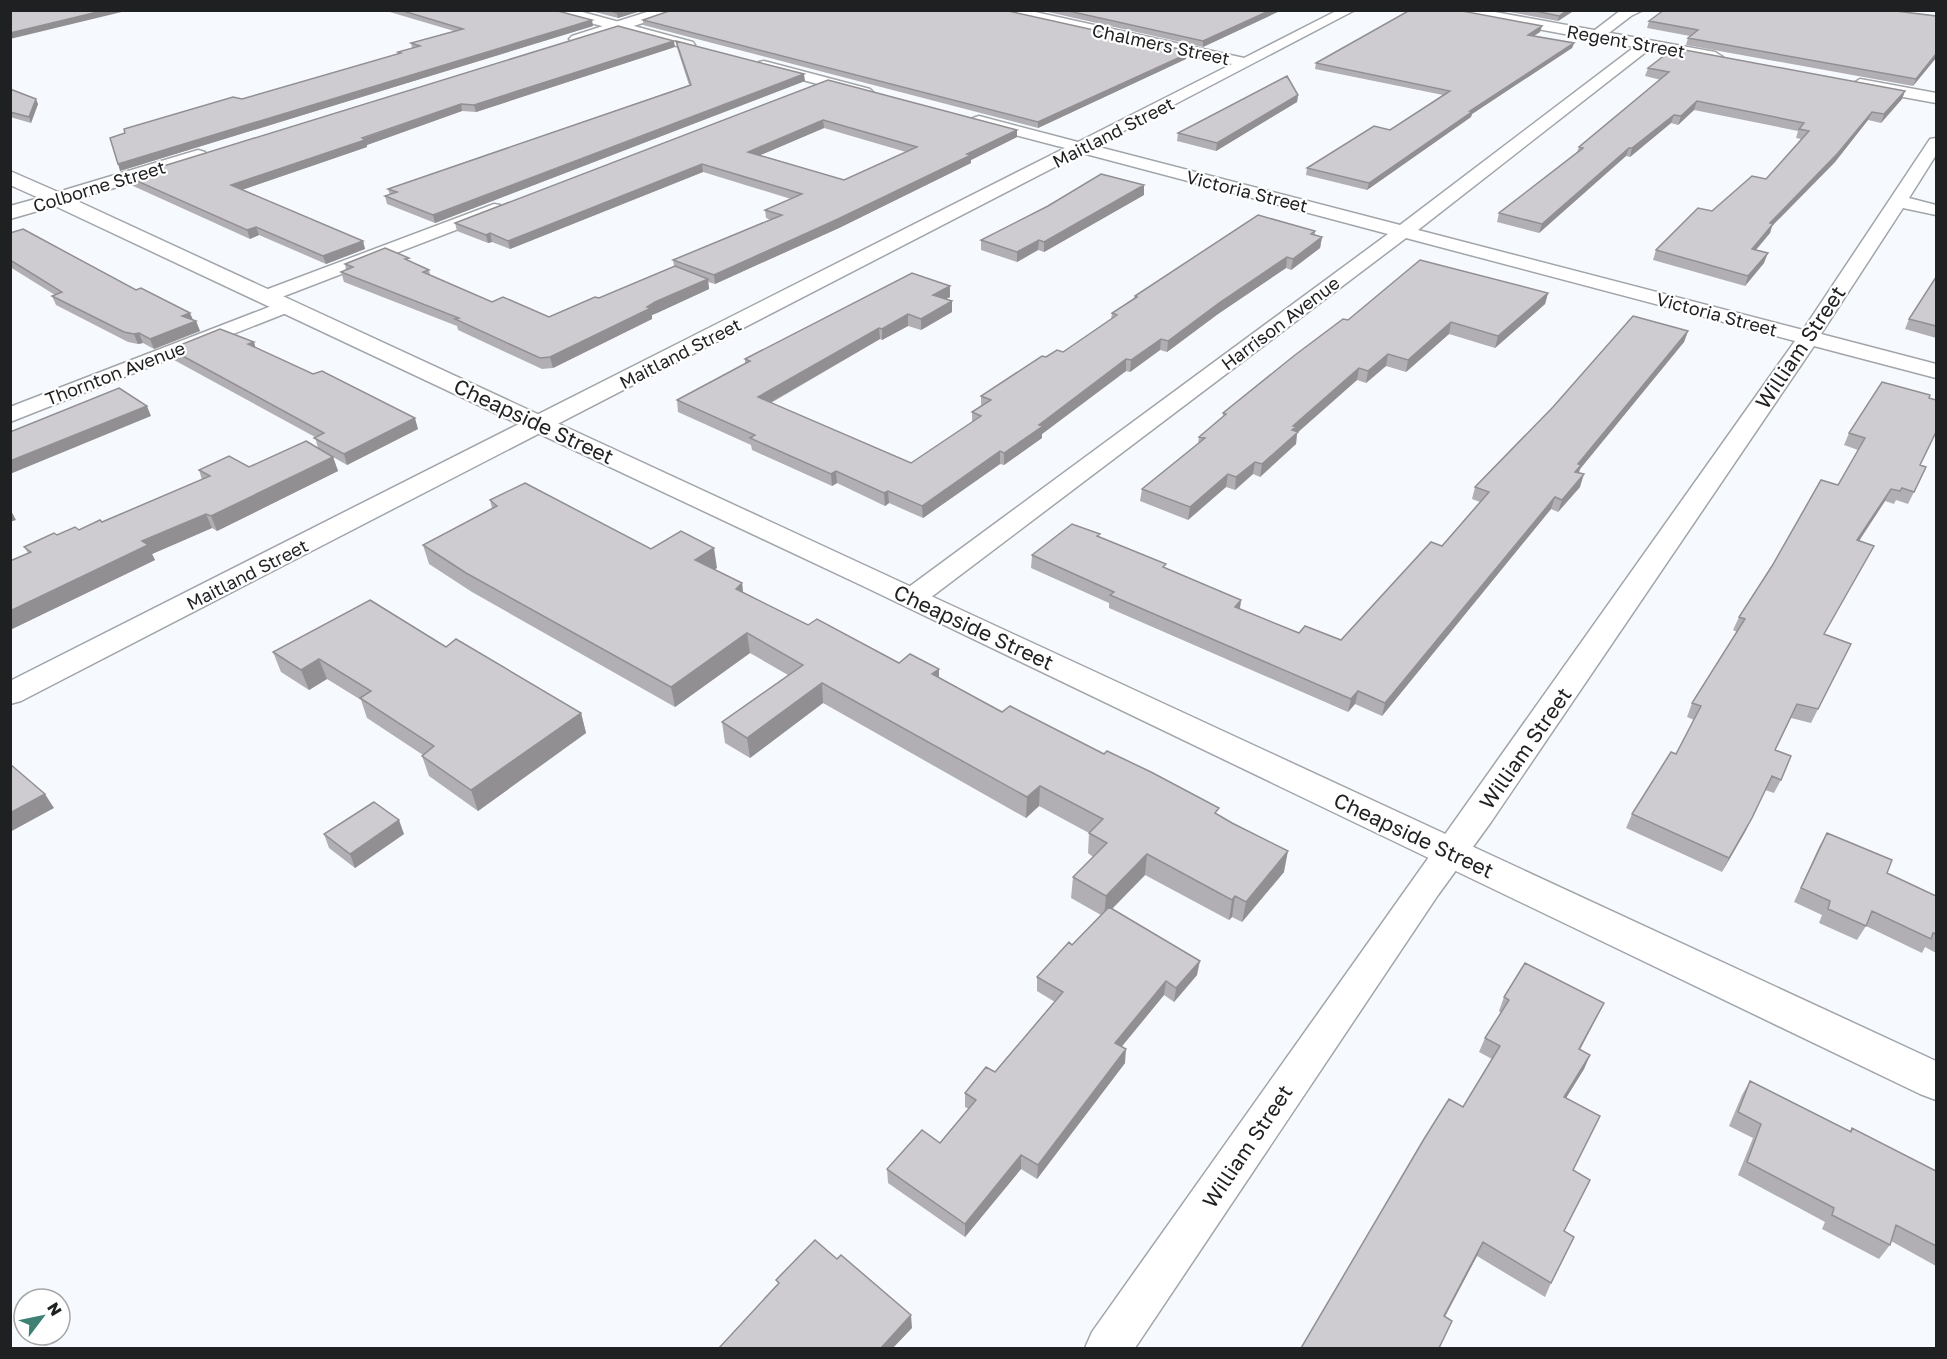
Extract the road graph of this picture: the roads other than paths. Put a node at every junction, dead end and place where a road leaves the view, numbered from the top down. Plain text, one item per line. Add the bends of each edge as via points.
1 (558, 10) edge
2 (670, 10) edge
3 (1005, 10) edge
4 (1349, 10) edge
5 (1457, 10) edge
6 (1637, 10) edge
7 (619, 26) junction
8 (1596, 36) junction
9 (1646, 45) junction
10 (556, 46) edge
11 (702, 48) edge
12 (747, 60) edge
13 (1728, 60) edge
14 (1247, 63) junction
15 (826, 81) junction
16 (1844, 81) edge
17 (800, 92) edge
18 (883, 96) edge
19 (1936, 98) edge
20 (964, 117) edge
21 (1936, 143) edge
22 (1082, 148) junction
23 (214, 151) edge
24 (10, 177) edge
25 (56, 199) junction
26 (1896, 201) junction
27 (512, 202) edge
28 (1936, 210) edge
29 (10, 213) edge
30 (1403, 231) junction
31 (277, 301) junction
32 (1808, 338) junction
33 (1936, 371) edge
34 (10, 415) edge
35 (540, 424) junction
36 (912, 598) junction
37 (10, 694) edge
38 (1451, 853) junction
39 (1936, 1081) edge
40 (1108, 1348) edge

1 - 7 street
2 - 7 street
3 - 14 street, Chalmers Street
4 - 14 street, Maitland Street
5 - 8 street, Regent Street
6 - 8 street
7 - 10 street
7 - 11 street
8 - 9 street, Regent Street
9 - 13 street, Regent Street
9 - 30 street, Harrison Avenue
12 - 15 street
14 - 22 street, Maitland Street
15 - 17 street
15 - 18 street
16 - 19 street
20 - 22 street, Victoria Street
21 - 26 street, William Street
22 - 30 street, Victoria Street
22 - 35 street, Maitland Street
23 - 25 street, Colborne Street
24 - 25 street, Cheapside Street
25 - 29 street, Colborne Street
25 - 31 street, Cheapside Street
26 - 28 street
26 - 32 street, William Street
27 - 31 street, Thornton Avenue
30 - 32 street, Victoria Street
30 - 36 street, Harrison Avenue
31 - 34 street, Thornton Avenue
31 - 35 street, Cheapside Street
32 - 33 street, Victoria Street
32 - 38 street, William Street
35 - 36 street, Cheapside Street
35 - 37 street, Maitland Street
36 - 38 street, Cheapside Street
38 - 39 street, Cheapside Street
38 - 40 street, William Street

